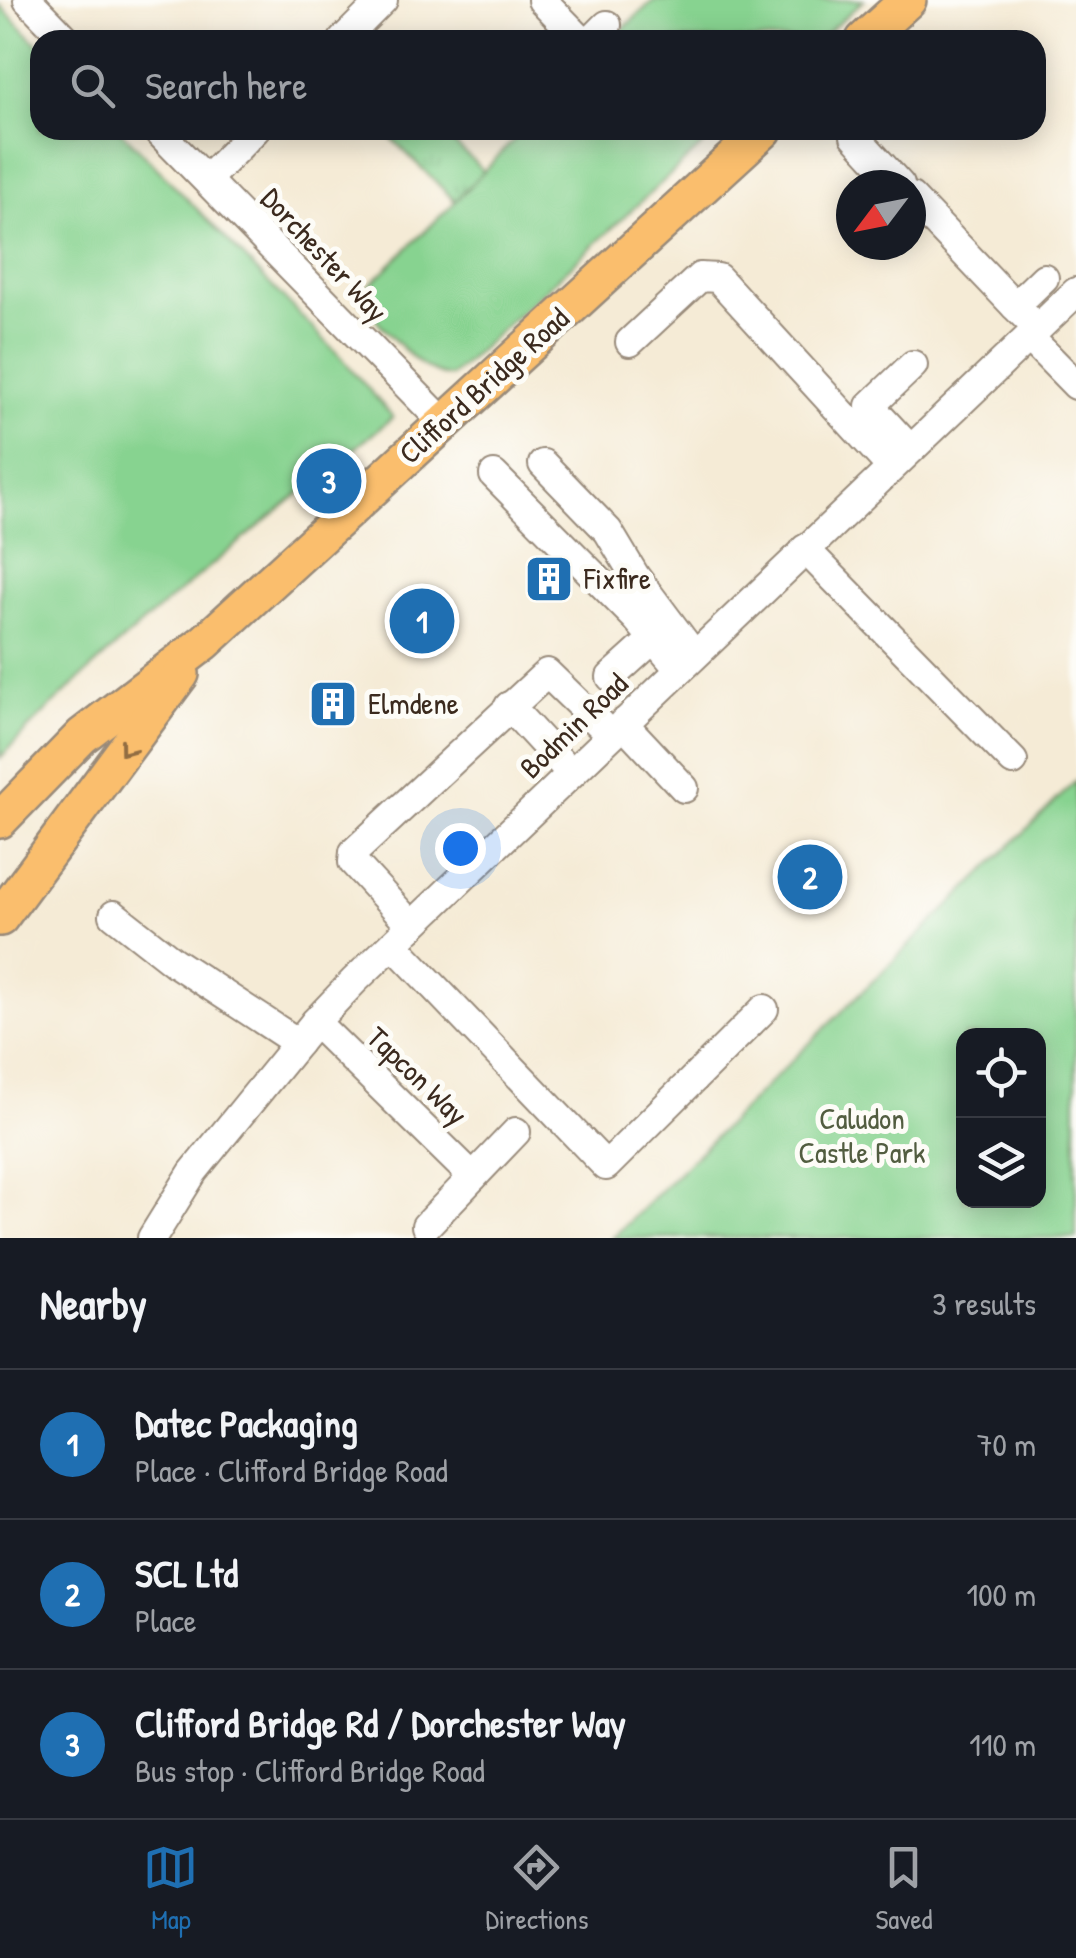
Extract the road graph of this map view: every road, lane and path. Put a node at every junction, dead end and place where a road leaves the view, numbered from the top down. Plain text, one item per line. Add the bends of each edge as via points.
1 (28, 0) edge
2 (542, 0) edge
3 (908, 0) edge
4 (370, 4) edge
5 (58, 30) edge
6 (351, 30) edge
7 (572, 30) edge
8 (875, 30) edge
9 (167, 140) edge
10 (245, 140) edge
11 (753, 140) edge
12 (859, 140) edge
13 (886, 170) edge
14 (208, 179) junction
15 (926, 212) edge
16 (1044, 278) dead end
17 (1076, 292) edge
18 (1014, 306) junction
19 (1033, 332) junction
20 (630, 342) dead end
21 (913, 366) dead end
22 (1076, 385) edge
23 (444, 424) junction
24 (901, 458) junction
25 (543, 464) dead end
26 (494, 475) dead end
27 (804, 550) junction
28 (652, 640) junction
29 (205, 642) junction
30 (687, 662) junction
31 (611, 678) dead end
32 (510, 706) junction
33 (617, 729) junction
34 (1012, 761) dead end
35 (571, 773) junction
36 (684, 788) dead end
37 (0, 820) edge
38 (37, 868) junction
39 (0, 892) edge
40 (114, 915) dead end
41 (0, 918) edge
42 (402, 935) junction
43 (764, 1010) dead end
44 (306, 1033) junction
45 (516, 1132) dead end
46 (473, 1177) junction
47 (426, 1226) dead end
48 (152, 1238) edge

1 - 5 street
2 - 7 street
3 - 8 main road
4 - 6 street
9 - 14 street, Dorchester Way
10 - 14 street
11 - 23 main road, Clifford Bridge Road
12 - 13 street
14 - 23 street, Dorchester Way
15 - 18 street
16 - 18 street
17 - 19 street, Bodmin Road
18 - 19 street
19 - 22 street
19 - 24 street, Bodmin Road
20 - 24 street via 700,277 718,278
21 - 24 street via 870,406
23 - 29 main road, Clifford Bridge Road
24 - 27 street, Bodmin Road
25 - 30 street via 608,531
26 - 28 street
27 - 30 street, Bodmin Road
27 - 34 street
28 - 30 street
28 - 31 street
29 - 37 main road, Clifford Bridge Road via 82,736
29 -> 38 main road, Clifford Bridge Road
30 - 33 street, Bodmin Road
32 - 33 street via 548,673
32 - 35 street
32 - 42 street via 351,857
33 - 35 street, Bodmin Road
33 - 36 street
35 - 42 street, Bodmin Road
38 - 39 street
38 - 41 main road, Clifford Bridge Road
40 - 44 street, Tapcon Way via 174,962
42 - 43 street via 606,1166
42 - 44 street, Bodmin Road
44 - 46 street, Tapcon Way
44 - 48 street, Bodmin Road via 193,1172
45 - 46 street
46 - 47 street

